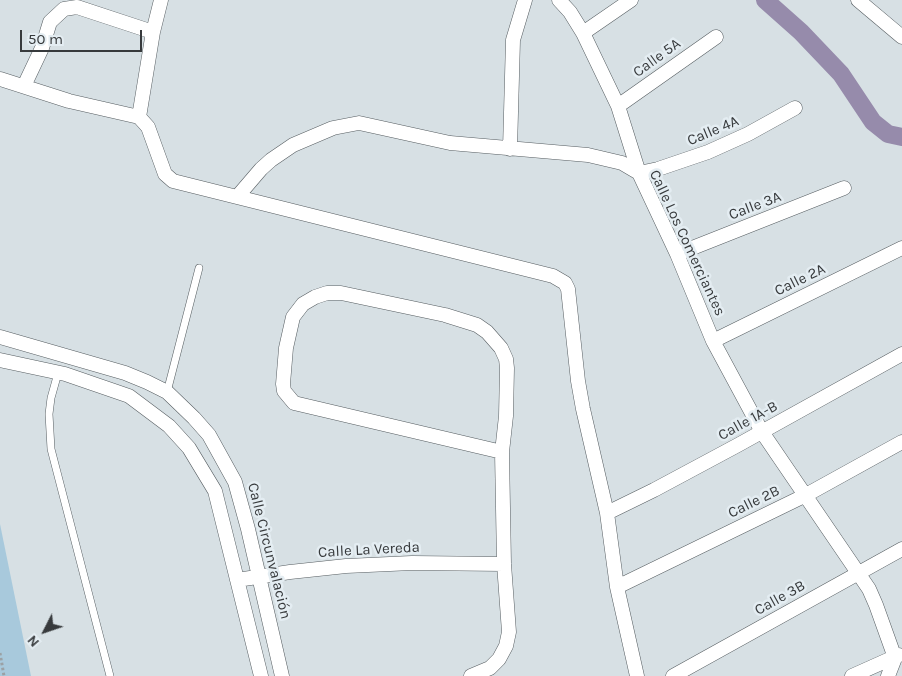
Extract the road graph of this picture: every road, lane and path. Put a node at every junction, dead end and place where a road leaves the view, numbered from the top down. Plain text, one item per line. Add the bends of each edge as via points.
1 (161, 0) edge
2 (525, 0) edge
3 (558, 0) edge
4 (631, 0) edge
5 (858, 0) edge
6 (153, 32) junction
7 (583, 33) junction
8 (716, 37) dead end
9 (902, 37) edge
10 (0, 79) edge
11 (24, 86) junction
12 (618, 106) junction
13 (795, 108) dead end
14 (139, 117) junction
15 (510, 149) junction
16 (639, 173) junction
17 (844, 188) dead end
18 (237, 197) junction
19 (902, 248) edge
20 (677, 254) junction
21 (199, 268) dead end
22 (0, 337) edge
23 (713, 341) junction
24 (902, 354) edge
25 (0, 360) edge
26 (58, 373) junction
27 (167, 392) junction
28 (762, 432) junction
29 (902, 442) edge
30 (502, 452) junction
31 (806, 495) junction
32 (607, 513) junction
33 (902, 549) edge
34 (504, 564) junction
35 (859, 573) junction
36 (259, 576) junction
37 (237, 580) junction
38 (617, 587) junction
39 (0, 653) edge
40 (899, 656) edge
41 (4, 676) edge
42 (110, 676) edge
43 (261, 676) edge
44 (282, 676) edge
45 (471, 676) edge
46 (637, 676) edge
47 (673, 676) edge
48 (852, 676) edge
49 (888, 676) edge

1 - 6 street
2 - 15 street via 513,40
3 - 7 street
4 - 7 street
5 - 9 street
6 - 11 street via 77,7 64,9 50,22
6 - 14 street
7 - 12 street
8 - 12 street, Calle 5A
10 - 11 street
11 - 14 street via 68,101
12 - 16 street
13 - 16 street, Calle 4A via 708,152
14 - 18 street via 148,127 165,174 173,181
15 - 16 street, Calle Los Comerciantes via 588,155 622,163
15 - 18 street, Calle Los Comerciantes via 450,143 352,123 302,140 280,153
16 - 20 street, Calle Los Comerciantes
17 - 20 street, Calle 3A
18 - 32 street via 560,278 568,288 578,382
19 - 23 street, Calle 2A
20 - 23 street, Calle Los Comerciantes
21 - 27 lane
22 - 27 street, Calle Circunvalación via 125,373
23 - 28 street, Calle Los Comerciantes
24 - 28 street, Calle 1A-B
25 - 26 street
26 - 37 street via 129,396 169,426 189,448 215,491
26 - 42 lane via 49,414 51,449
27 - 36 street, Calle Circunvalación via 209,435 235,482
28 - 31 street, Calle Los Comerciantes
28 - 32 street, Calle 1A-B
29 - 31 street, Calle 2B
30 - 30 street via 508,387 506,359 495,340 477,325 341,293 315,297 303,304 293,317 283,384 284,391 294,403
30 - 34 street
31 - 35 street, Calle Los Comerciantes
31 - 38 street, Calle 2B
32 - 38 street
33 - 35 street, Calle 3B
34 - 36 street, Calle La Vereda via 346,566
34 - 45 street via 509,632 506,646 490,668
35 - 40 street, Calle Los Comerciantes
35 - 47 street, Calle 3B
36 - 37 street, Calle La Vereda
36 - 44 street, Calle Circunvalación
37 - 43 street
38 - 46 street
39 - 41 path
40 - 48 street
40 - 49 street

